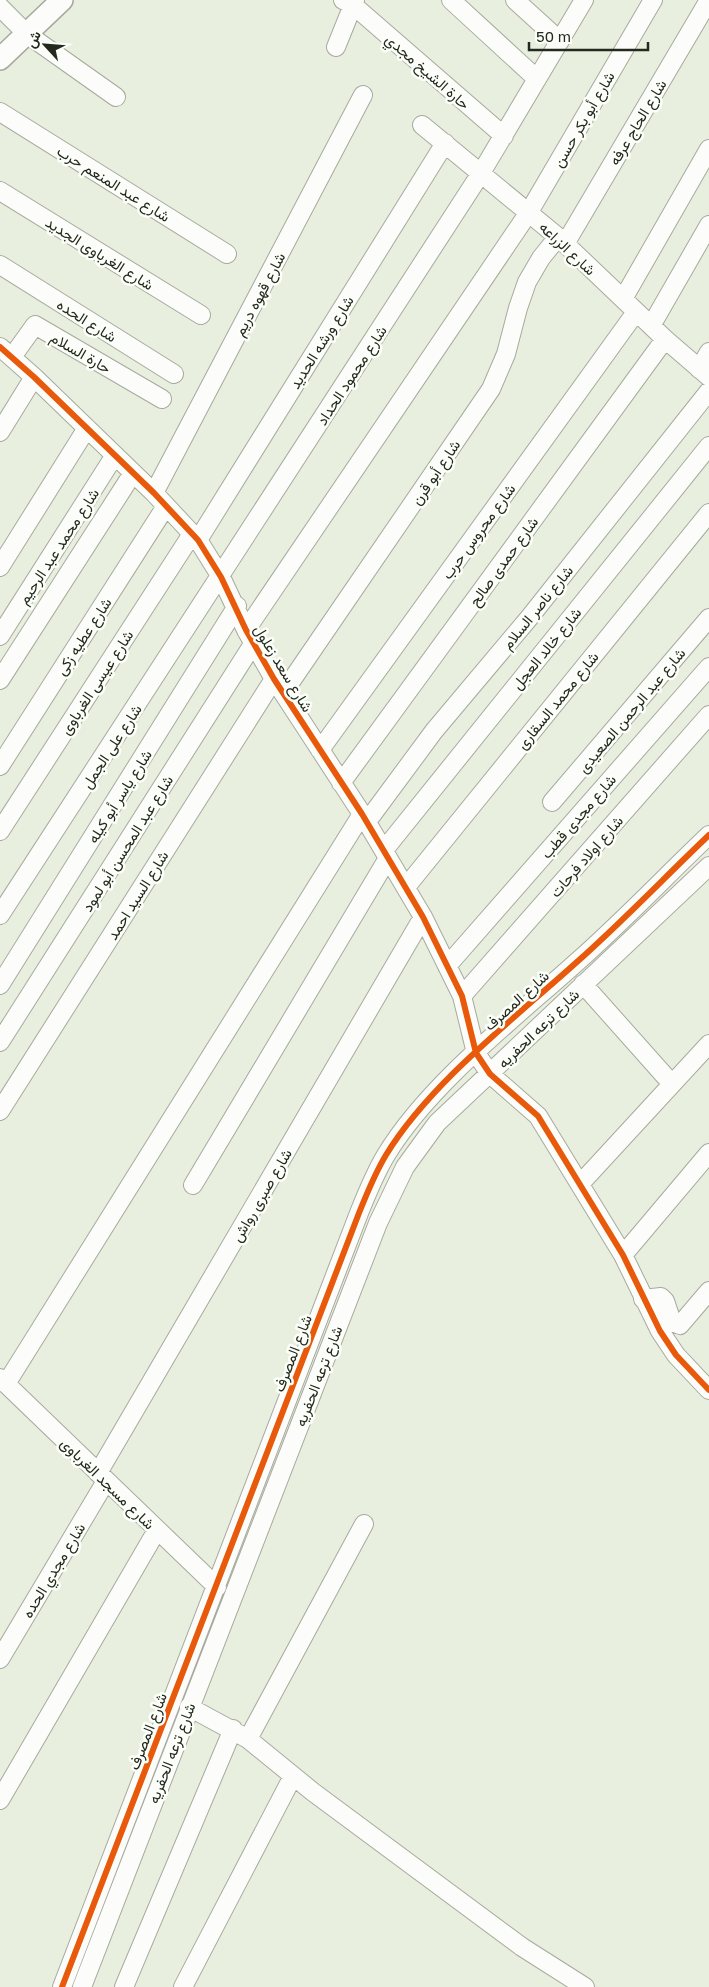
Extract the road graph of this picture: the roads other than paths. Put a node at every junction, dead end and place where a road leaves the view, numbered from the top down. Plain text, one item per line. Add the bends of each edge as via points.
1 (7, 0) edge
2 (62, 0) edge
3 (451, 0) edge
4 (515, 0) edge
5 (584, 0) edge
6 (653, 0) edge
7 (709, 0) edge
8 (350, 2) edge
9 (0, 7) edge
10 (27, 34) junction
11 (560, 41) junction
12 (336, 48) dead end
13 (0, 59) edge
14 (537, 79) junction
15 (363, 95) dead end
16 (116, 98) dead end
17 (0, 112) edge
18 (422, 125) dead end
19 (504, 136) junction
20 (445, 143) junction
21 (709, 149) edge
22 (481, 173) junction
23 (0, 192) edge
24 (529, 212) junction
25 (709, 225) edge
26 (561, 240) junction
27 (228, 254) dead end
28 (0, 265) edge
29 (623, 299) junction
30 (636, 312) junction
31 (201, 315) dead end
32 (651, 326) junction
33 (665, 340) junction
34 (6, 352) edge
35 (709, 352) edge
36 (704, 373) edge
37 (174, 374) dead end
38 (34, 377) junction
39 (709, 391) edge
40 (162, 399) dead end
41 (87, 428) junction
42 (0, 432) edge
43 (709, 446) edge
44 (116, 455) junction
45 (133, 473) junction
46 (160, 500) junction
47 (709, 513) edge
48 (195, 537) junction
49 (0, 566) edge
50 (221, 577) junction
51 (237, 606) junction
52 (709, 618) edge
53 (0, 636) edge
54 (250, 637) junction
55 (709, 667) edge
56 (0, 680) edge
57 (279, 686) junction
58 (709, 715) edge
59 (320, 750) junction
60 (0, 766) edge
61 (341, 783) junction
62 (552, 802) dead end
63 (364, 819) junction
64 (0, 831) edge
65 (709, 835) edge
66 (386, 854) junction
67 (709, 866) edge
68 (406, 887) junction
69 (0, 915) edge
70 (423, 917) junction
71 (447, 966) junction
72 (583, 984) junction
73 (0, 985) edge
74 (462, 996) junction
75 (0, 1042) edge
76 (709, 1044) edge
77 (476, 1053) junction
78 (490, 1074) junction
79 (672, 1084) junction
80 (0, 1111) edge
81 (709, 1153) edge
82 (580, 1184) junction
83 (193, 1185) dead end
84 (623, 1255) junction
85 (709, 1291) edge
86 (643, 1299) junction
87 (3, 1381) edge
88 (709, 1390) edge
89 (102, 1477) junction
90 (364, 1524) dead end
91 (157, 1530) junction
92 (217, 1587) junction
93 (0, 1659) edge
94 (189, 1707) junction
95 (233, 1729) junction
96 (248, 1739) junction
97 (293, 1776) junction
98 (0, 1800) edge
99 (62, 1987) edge
100 (82, 1987) edge
101 (124, 1987) edge
102 (183, 1987) edge
103 (585, 1987) edge

1 - 9 street
2 - 10 street
3 - 14 street
4 - 11 street
5 - 11 street, شارع محمود الحداد
6 - 24 street, شارع أبو بكر حسن
7 - 26 street, شارع الحاج عرفه
8 - 12 street
8 - 19 street, حارة الشيخ مجدي
9 - 10 street
10 - 13 street
10 - 16 street
11 - 14 street, شارع محمود الحداد
14 - 19 street, شارع محمود الحداد
15 - 46 street, شارع قهوه دريم
17 - 27 street, شارع عبد المنعم حرب
18 - 20 street, شارع الزراعه
19 - 22 street, شارع محمود الحداد
20 - 22 street, شارع الزراعه
20 - 48 street, شارع ورشه الحديد
21 - 29 street
22 - 24 street, شارع الزراعه
22 - 50 street, شارع محمود الحداد
23 - 31 street, شارع الغرباوى الجديد
24 - 26 street, شارع الزراعه
24 - 54 street, شارع أبو بكر حسن
25 - 32 street
26 - 29 street, شارع الزراعه
26 - 57 street, شارع أبو قرن via 541,258 527,282 506,354 491,389
28 - 37 street, شارع الحده
29 - 30 street, شارع الزراعه
30 - 32 street, شارع الزراعه
30 - 59 street, شارع محروس حرب
32 - 33 street, شارع الزراعه
33 - 36 street, شارع الزراعه
33 - 61 street, شارع حمدى صالح
34 - 38 street, شارع سعد زعلول
34 - 40 street, حارة السلام via 35,325
35 - 36 street
38 - 41 street, شارع سعد زعلول
38 - 42 street
39 - 63 street, شارع ناصر السلام via 536,610
41 - 44 street, شارع سعد زعلول
41 - 49 street
43 - 66 street, شارع خالد العجل
44 - 45 street, شارع سعد زعلول
44 - 53 street, شارع محمد عبد الرحيم
45 - 46 street, شارع سعد زعلول
45 - 56 street
46 - 48 street, شارع سعد زعلول
46 - 60 street, شارع عطيه زكى
47 - 68 street, شارع محمد السقارى
48 - 50 street, شارع سعد زعلول
48 - 64 street, شارع عيسى الغرباوى
50 - 51 street, شارع سعد زعلول
50 - 69 street, شارع على الجمل
51 - 54 street, شارع سعد زعلول
51 - 73 street, شارع ياسر أبو كيله
52 - 62 street, شارع عبد الرحمن الصعيدى
54 - 57 street, شارع سعد زعلول
54 - 75 street, شارع عبد المحسن أبو لمود
55 - 71 street, شارع مجدى قطب
57 - 59 street, شارع سعد زعلول
57 - 80 street, شارع السيد احمد
58 - 74 street, شارع اولاد فرحات
59 - 61 street, شارع سعد زعلول
61 - 63 street, شارع سعد زعلول
63 - 66 street, شارع سعد زعلول
63 - 87 street, شارع ناصر السلام
65 - 77 street, شارع المصرف via 598,943
66 - 68 street, شارع سعد زعلول
66 - 83 street, شارع خالد العجل
67 - 72 street, شارع ترعه الحفريه
68 - 70 street, شارع سعد زعلول
70 - 71 street, شارع سعد زعلول
70 - 89 street, شارع صبرى رواش
71 - 74 street, شارع سعد زعلول
72 - 78 street, شارع ترعه الحفريه
72 - 79 street
74 - 77 street, شارع سعد زعلول
76 - 79 street
77 - 78 street, شارع سعد زعلول
77 - 92 street, شارع المصرف via 406,1126 373,1180
78 - 82 street, شارع سعد زعلول via 538,1116
78 - 94 street, شارع ترعه الحفريه via 437,1122 405,1167 389,1198
79 - 82 street
81 - 84 street
82 - 84 street, شارع سعد زعلول
84 - 86 street, شارع سعد زعلول
85 - 86 street via 680,1325 672,1322 661,1297
86 - 88 street, شارع سعد زعلول via 676,1355
87 - 89 street, شارع مسجد الغرباوى
89 - 91 street, شارع مسجد الغرباوى
89 - 93 street, شارع مجدي الحده
90 - 96 street
91 - 92 street, شارع مسجد الغرباوى
91 - 98 street
92 - 99 street, شارع المصرف
94 - 95 street
94 - 100 street, شارع ترعه الحفريه
95 - 96 street
95 - 101 street
96 - 97 street
97 - 102 street
97 - 103 street via 522,1947

